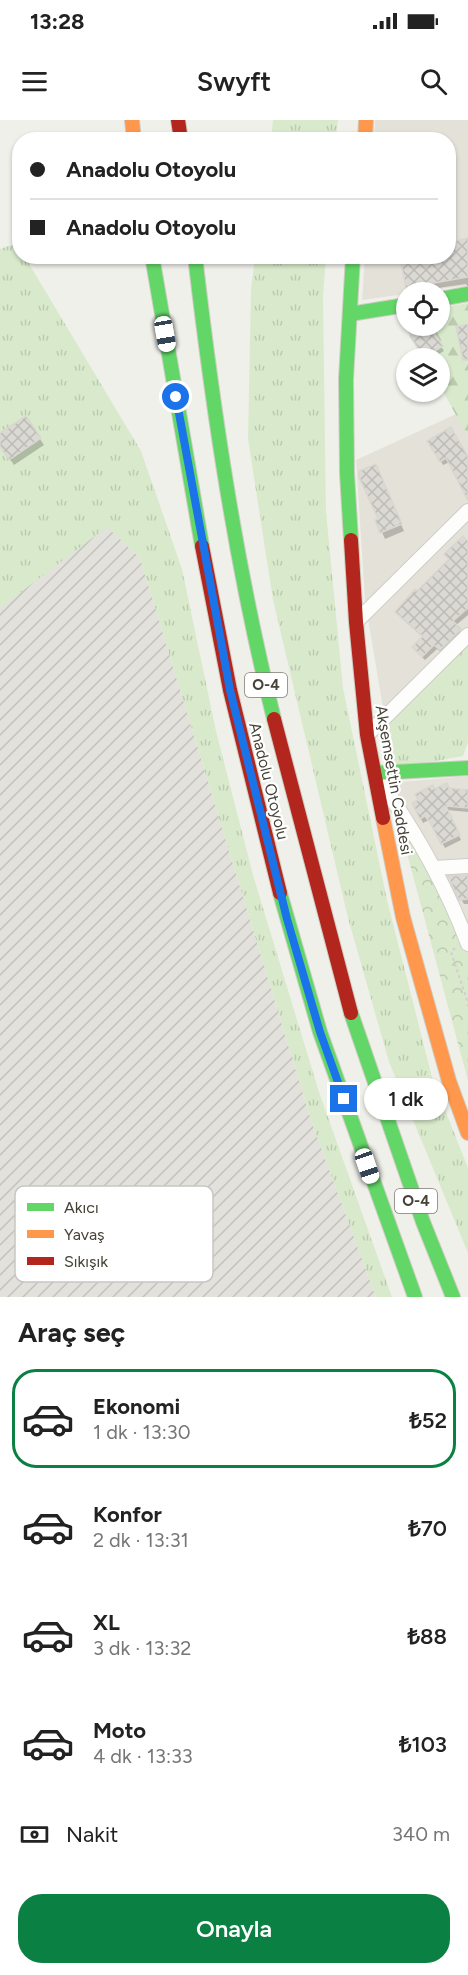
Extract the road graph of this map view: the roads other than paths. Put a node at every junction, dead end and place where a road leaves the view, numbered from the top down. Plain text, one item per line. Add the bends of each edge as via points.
1 (153, 264) edge
2 (196, 264) edge
3 (353, 264) edge
4 (468, 294) edge
5 (450, 297) edge
6 (396, 307) edge
7 (350, 314) junction
8 (468, 511) edge
9 (356, 622) junction
10 (468, 635) edge
11 (367, 735) junction
12 (468, 767) edge
13 (375, 773) junction
14 (468, 866) edge
15 (434, 868) junction
16 (467, 938) edge
17 (381, 1103) junction
18 (468, 1133) edge
19 (415, 1297) edge
20 (453, 1297) edge
21 (464, 1297) edge

1 - 19 main road, Anadolu Otoyolu / O-4 via 230,690 256,797 320,1032
2 - 17 main road, Anadolu Otoyolu / O-4 via 222,467 264,678 348,1002
3 - 7 main road, Akşemsettin Caddesi
4 - 5 main road
6 - 7 main road
7 - 9 main road, Akşemsettin Caddesi via 347,473
8 - 9 street
9 - 11 main road, Akşemsettin Caddesi
10 - 11 street
11 - 13 main road, Akşemsettin Caddesi
12 - 13 main road
13 - 15 street
13 - 18 main road, Akşemsettin Caddesi via 403,917 449,1081
14 - 15 street
15 - 16 street
17 - 20 main road, Anadolu Otoyolu / O-4
17 - 21 main road

